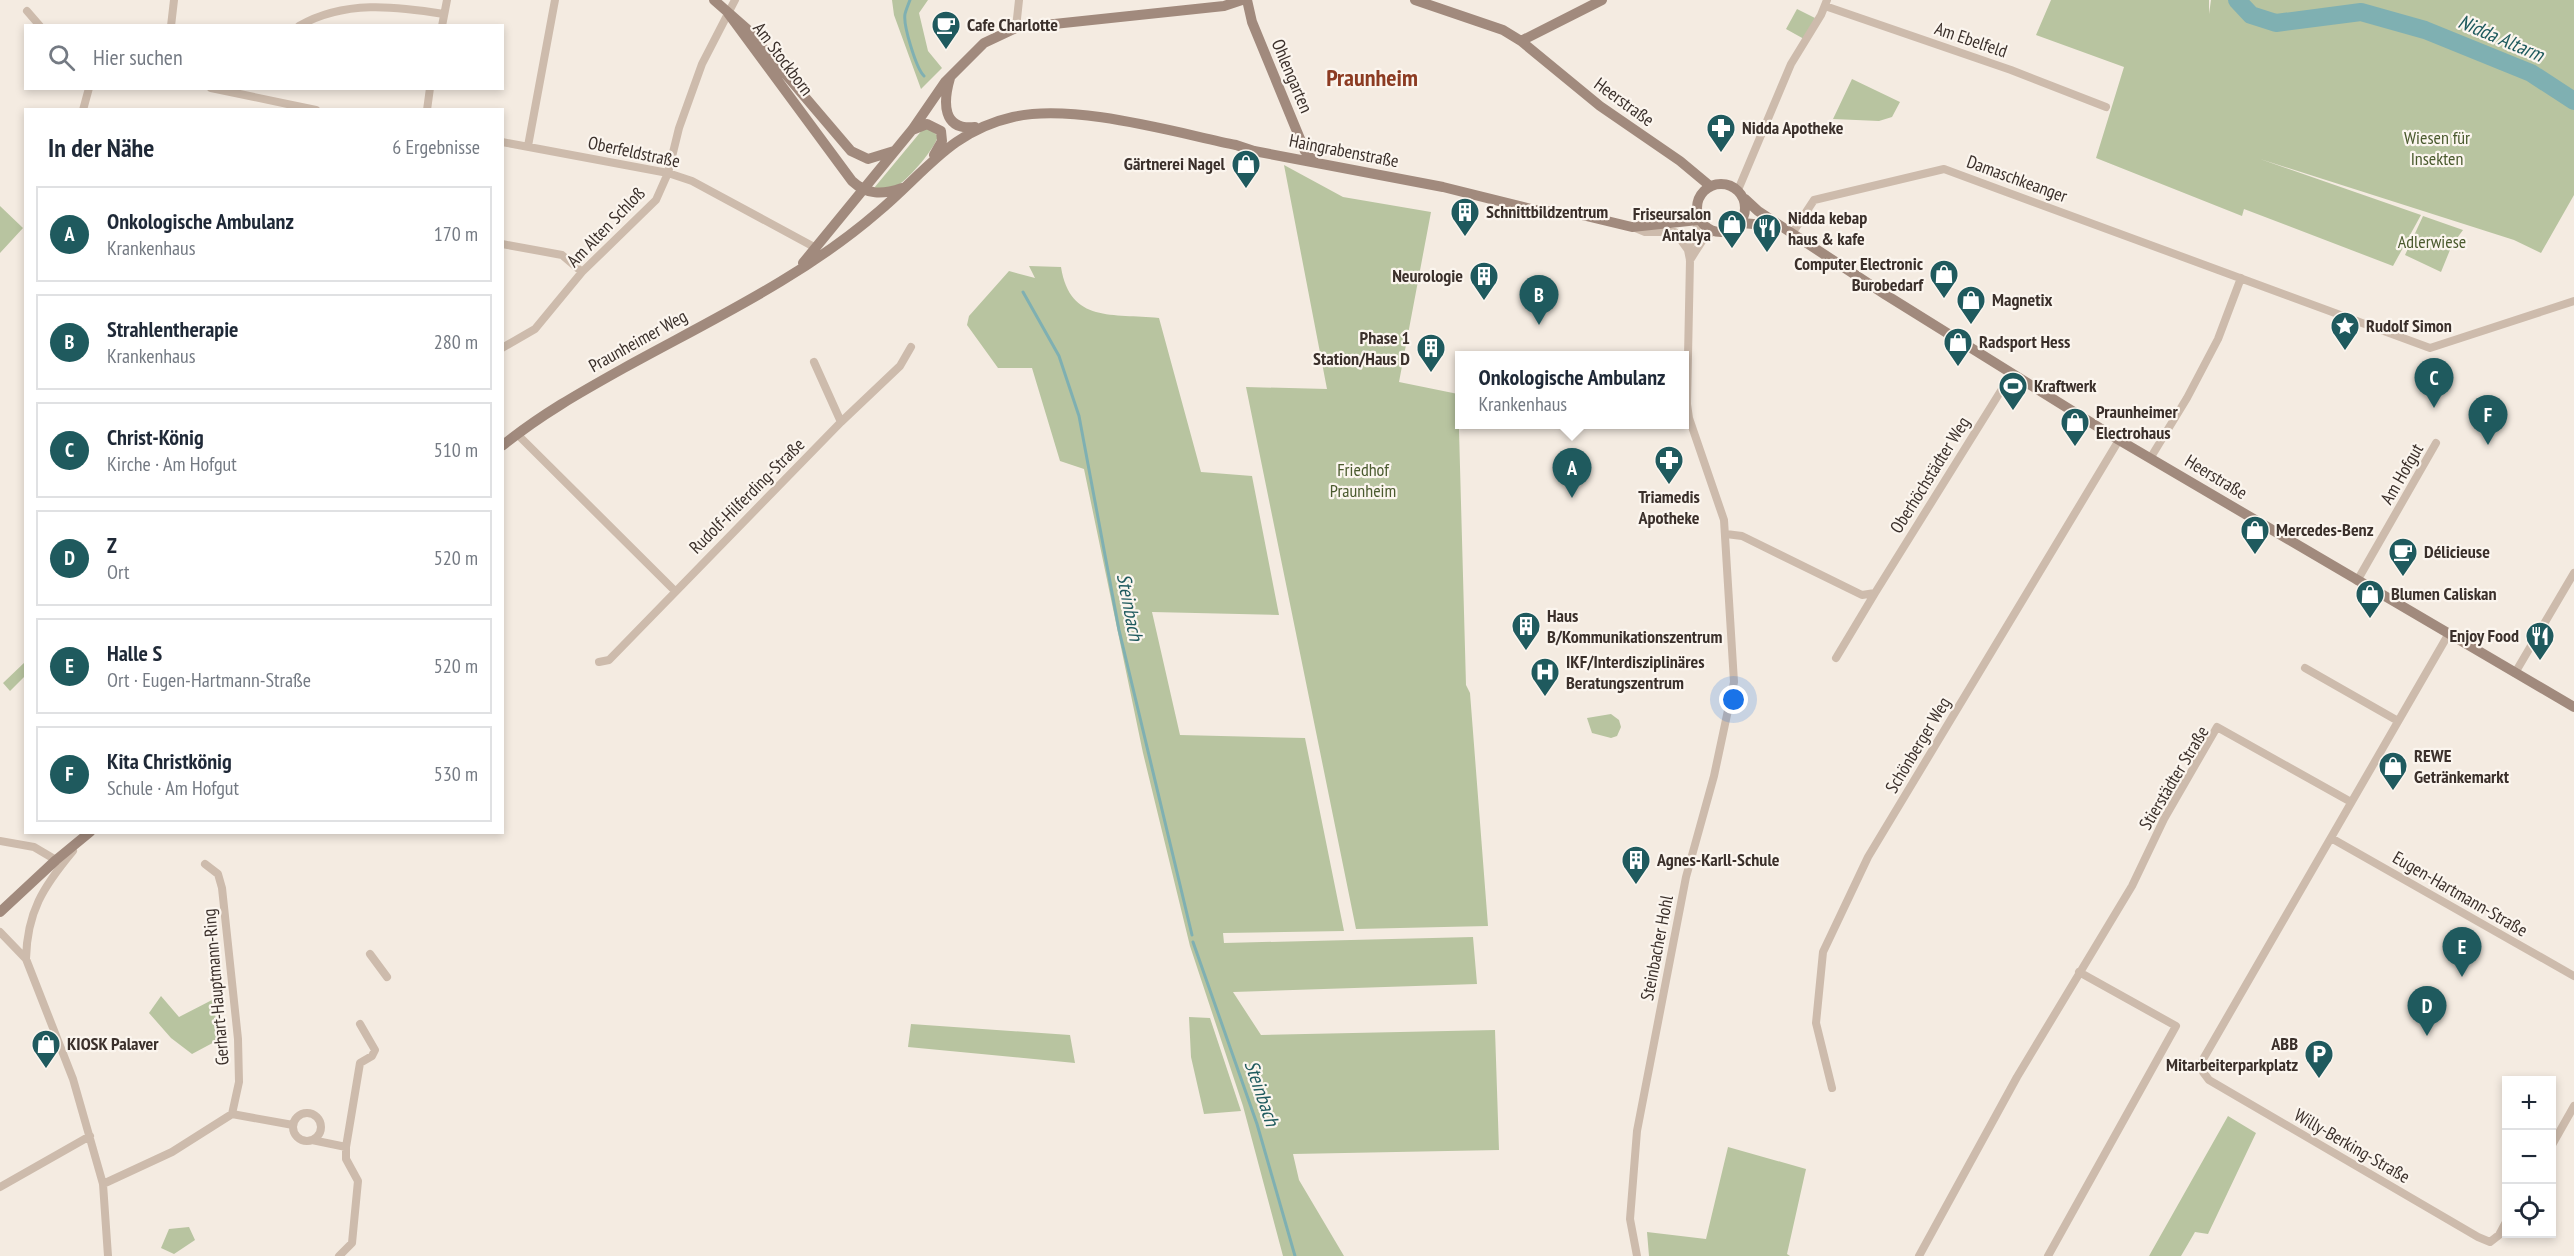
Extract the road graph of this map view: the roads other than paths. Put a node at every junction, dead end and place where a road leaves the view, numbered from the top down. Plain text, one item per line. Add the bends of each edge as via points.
1 (174, 0) edge
2 (447, 0) edge
3 (555, 0) edge
4 (714, 0) edge
5 (735, 0) edge
6 (1019, 0) edge
7 (1242, 0) edge
8 (1247, 0) edge
9 (1415, 0) edge
10 (1602, 0) edge
11 (1826, 3) edge
12 (27, 11) dead end
13 (728, 12) junction
14 (444, 14) junction
15 (38, 24) edge
16 (171, 24) edge
17 (304, 24) edge
18 (442, 24) edge
19 (1016, 28) junction
20 (1521, 41) junction
21 (951, 75) junction
22 (88, 90) edge
23 (227, 90) edge
24 (430, 90) edge
25 (243, 92) edge
26 (2106, 107) dead end
27 (84, 108) edge
28 (308, 108) edge
29 (427, 108) edge
30 (984, 126) junction
31 (912, 130) junction
32 (504, 142) edge
33 (528, 146) junction
34 (897, 149) junction
35 (1314, 161) junction
36 (927, 165) junction
37 (668, 173) junction
38 (1710, 186) junction
39 (906, 187) junction
40 (862, 191) junction
41 (1741, 194) junction
42 (1698, 220) junction
43 (1743, 223) junction
44 (1632, 227) junction
45 (1714, 231) junction
46 (1793, 232) junction
47 (504, 244) edge
48 (816, 248) junction
49 (1688, 250) junction
50 (1690, 260) junction
51 (582, 272) junction
52 (795, 273) junction
53 (2241, 278) junction
54 (2574, 301) edge
55 (504, 347) edge
56 (911, 347) dead end
57 (1689, 351) edge
58 (814, 362) dead end
59 (2012, 373) junction
60 (1689, 414) edge
61 (841, 422) junction
62 (517, 434) junction
63 (2119, 440) junction
64 (2436, 443) dead end
65 (504, 444) edge
66 (2151, 457) junction
67 (1726, 534) junction
68 (2574, 573) edge
69 (2357, 581) junction
70 (674, 590) junction
71 (1875, 593) junction
72 (2448, 634) junction
73 (1836, 658) dead end
74 (599, 662) dead end
75 (2305, 668) dead end
76 (2515, 673) junction
77 (2574, 707) edge
78 (2398, 721) junction
79 (2351, 802) junction
80 (88, 834) edge
81 (2331, 837) junction
82 (0, 841) edge
83 (80, 842) junction
84 (56, 860) junction
85 (205, 864) dead end
86 (0, 912) edge
87 (0, 932) edge
88 (370, 954) dead end
89 (26, 959) junction
90 (2079, 972) junction
91 (2574, 976) edge
92 (387, 977) dead end
93 (360, 1024) dead end
94 (1833, 1088) dead end
95 (2574, 1106) edge
96 (232, 1114) junction
97 (293, 1125) junction
98 (90, 1136) junction
99 (2556, 1137) edge
100 (312, 1140) junction
101 (346, 1147) junction
102 (103, 1184) junction
103 (0, 1187) edge
104 (2502, 1229) edge
105 (108, 1256) edge
106 (339, 1256) edge
107 (1637, 1256) edge
108 (1918, 1256) edge
109 (2048, 1256) edge

1 - 16 street
2 - 14 street
3 - 33 street
4 - 13 main road
5 - 13 street, Am Alten Schloß
6 - 19 street
7 - 19 main road, Praunheimer Weg via 1224,6
8 - 35 main road, Ohlengarten via 1252,22 1305,151
9 - 20 main road, Heerstraße via 1503,30
10 - 20 main road
11 - 26 street, Am Ebelfeld
11 - 41 street via 1791,63
12 - 15 street
13 - 34 main road, Am Stockborn via 851,151 868,159
13 - 37 street, Am Alten Schloß via 702,64
13 - 40 main road, Am Stockborn
14 - 17 street via 380,5 340,11
14 - 18 street
19 - 21 main road, Praunheimer Weg via 984,43
20 - 38 main road, Heerstraße via 1600,106
21 - 30 main road via 948,115 965,129
21 - 31 main road, Praunheimer Weg
22 - 27 street
23 - 25 street
24 - 29 street
25 - 28 street
30 - 35 main road, Haingrabenstraße via 1023,115 1067,114
30 - 36 main road, Praunheimer Weg via 958,138
31 - 34 main road, Praunheimer Weg
31 - 36 main road via 927,124 941,131 942,141
32 - 33 street, Oberfeldstraße
33 - 37 street, Oberfeldstraße
34 - 40 main road, Praunheimer Weg
35 - 44 main road, Haingrabenstraße via 1535,210 1582,215
36 - 39 main road, Praunheimer Weg
37 - 48 street, Oberfeldstraße via 692,181
37 - 51 street, Am Alten Schloß via 656,200
38 - 41 main road via 1729,186
38 - 42 main road via 1697,203
39 - 40 main road via 882,193
39 - 52 main road, Praunheimer Weg via 854,232
40 - 48 main road, Praunheimer Weg
41 - 43 main road via 1746,215
41 - 46 main road, Heerstraße via 1758,211
42 - 44 main road, Haingrabenstraße
42 - 45 main road
42 - 49 street
43 - 45 main road
43 - 46 main road via 1768,224
44 - 49 street via 1645,232 1675,232
45 - 50 street via 1704,238
46 - 53 street, Damaschkeanger via 1814,200 1944,169
46 - 59 main road, Heerstraße
47 - 51 street via 562,255
48 - 52 main road, Praunheimer Weg
49 - 50 street, Steinbacher Hohl
50 - 57 street, Steinbacher Hohl
51 - 55 street, Am Alten Schloß via 535,329
52 - 62 main road, Praunheimer Weg via 559,404
53 - 54 street, Damaschkeanger via 2430,348
53 - 66 street via 2218,339
56 - 61 street, Rudolf-Hilferding-Straße via 900,366
58 - 61 street
59 - 63 main road, Heerstraße
59 - 71 street, Oberhöchstädter Weg
60 - 67 street, Steinbacher Hohl via 1716,491
61 - 70 street, Rudolf-Hilferding-Straße
62 - 65 main road, Praunheimer Weg
62 - 70 street
63 - 66 main road, Heerstraße
63 - 94 street, Schönberger Weg via 1868,858 1823,952 1816,1023
64 - 69 street, Am Hofgut
66 - 69 main road, Heerstraße
67 - 71 street via 1742,536 1862,595
67 - 107 street, Steinbacher Hohl via 1734,682 1686,878 1637,1131 1630,1219
68 - 76 street
69 - 72 main road, Heerstraße
70 - 74 street, Rudolf-Hilferding-Straße via 609,660
71 - 73 street, Oberhöchstädter Weg
72 - 76 main road, Heerstraße
72 - 78 street
75 - 78 street
76 - 77 main road, Heerstraße
78 - 79 street
79 - 81 street
79 - 90 street, Stierstädter Straße via 2217,727 2164,819 2132,886
80 - 83 main road
81 - 91 street, Eugen-Hartmann-Straße
81 - 104 street, Willy-Berking-Straße via 2202,1061 2202,1072 2209,1080 2478,1237 2490,1242
82 - 84 street via 34,847
83 - 84 main road
83 - 89 street via 32,911
84 - 86 main road
85 - 96 street, Gerhart-Hauptmann-Ring via 218,874 222,888 238,1039 239,1082
87 - 89 street
88 - 92 street
89 - 98 street via 60,1041
90 - 108 street, Stierstädter Straße
90 - 109 street via 2176,1026
93 - 101 street via 375,1050 360,1063
95 - 99 street
96 - 97 street
96 - 102 street via 172,1152
97 - 100 street via 299,1139
97 - 100 street via 302,1114 317,1118 320,1131
98 - 102 street
98 - 103 street
100 - 101 street
101 - 106 street via 346,1159 358,1181 352,1243
102 - 105 street

